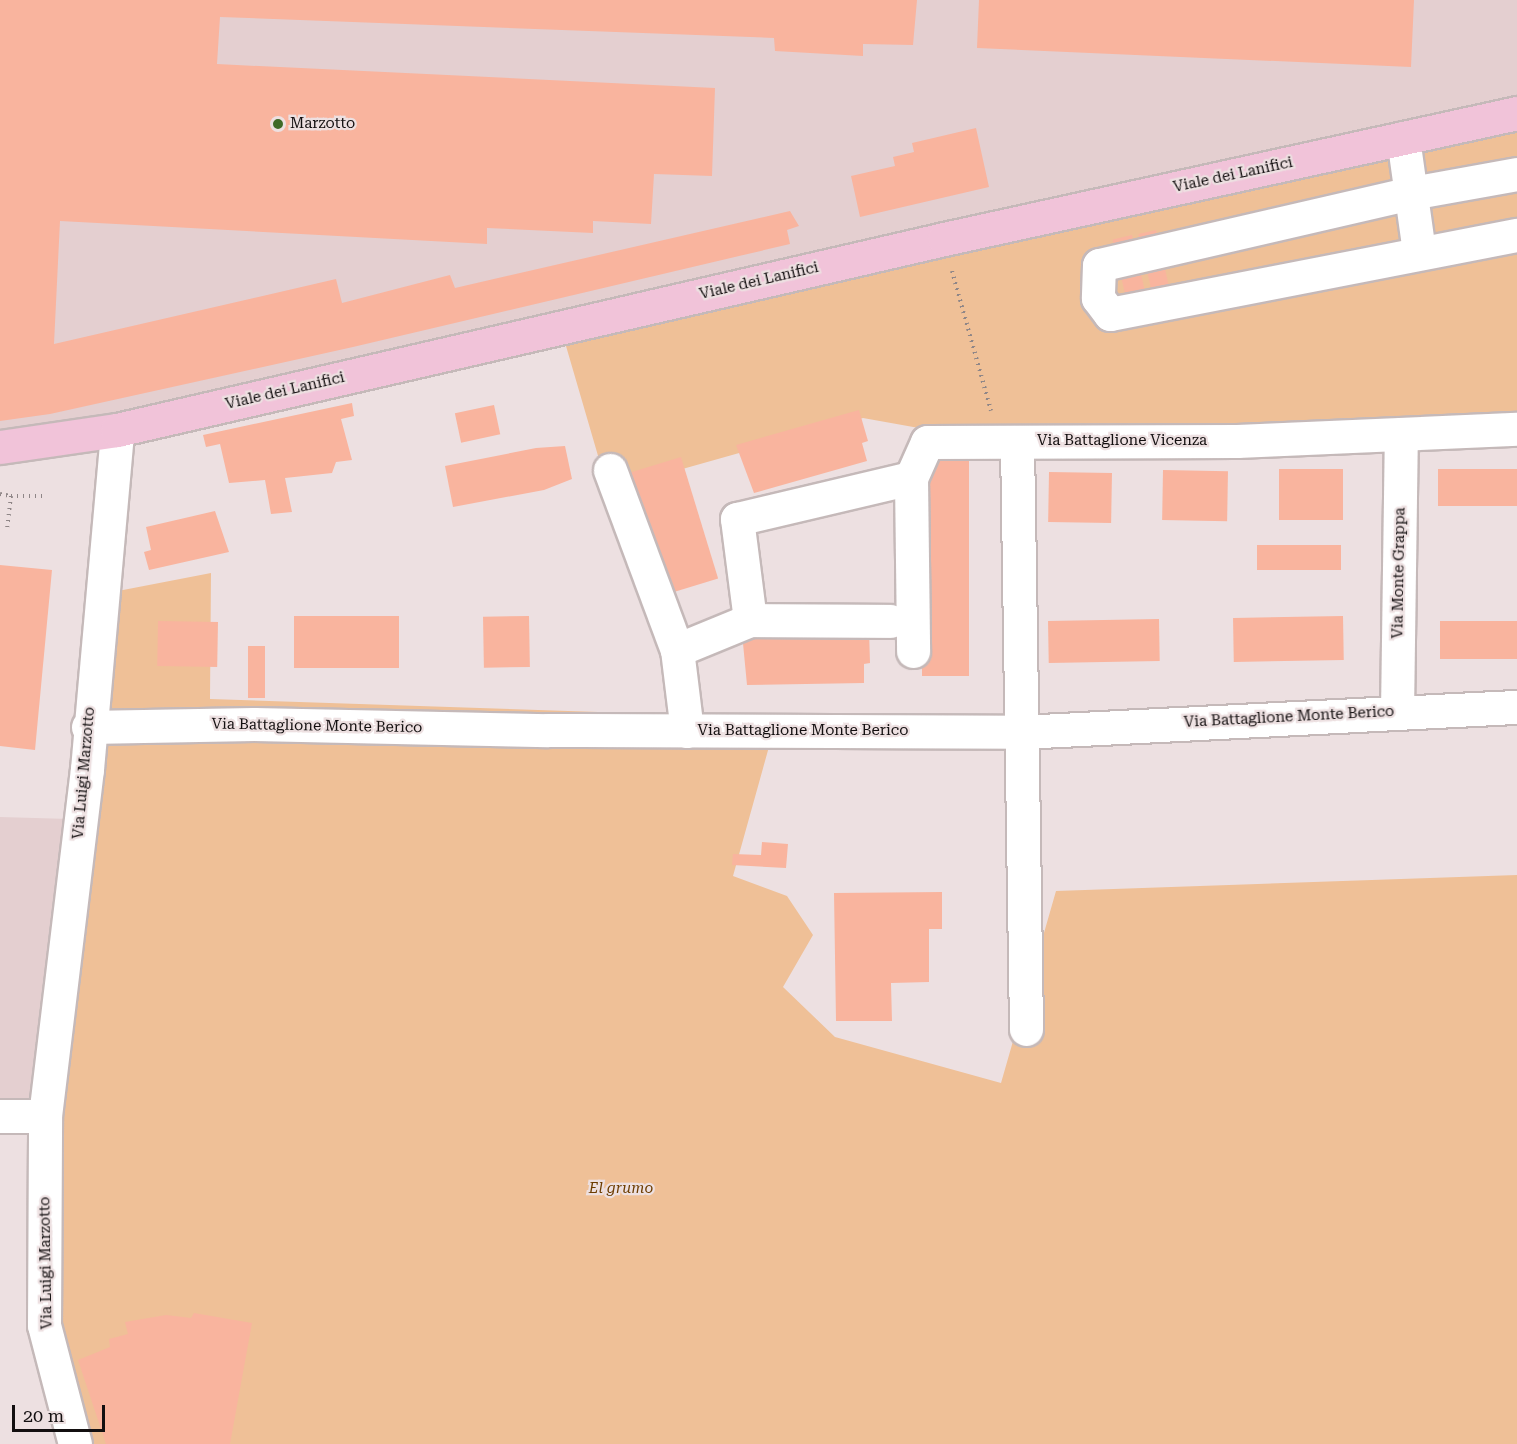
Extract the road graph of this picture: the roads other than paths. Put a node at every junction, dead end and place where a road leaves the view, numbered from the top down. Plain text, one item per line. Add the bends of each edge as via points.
1 (1517, 113) edge
2 (1403, 138) junction
3 (1517, 174) edge
4 (1411, 193) junction
5 (1517, 235) edge
6 (1419, 252) junction
7 (1517, 429) edge
8 (117, 430) junction
9 (1401, 435) junction
10 (1009, 442) junction
11 (0, 447) edge
12 (610, 470) dead end
13 (911, 478) junction
14 (750, 620) junction
15 (890, 621) dead end
16 (677, 650) junction
17 (914, 651) dead end
18 (1517, 708) edge
19 (1397, 712) junction
20 (88, 727) junction
21 (687, 730) junction
22 (1021, 732) junction
23 (1026, 1029) dead end
24 (0, 1116) edge
25 (45, 1116) junction
26 (75, 1444) edge

1 - 2 main road, Viale dei Lanifici
2 - 4 street
2 - 8 main road, Viale dei Lanifici via 944,238
3 - 4 street
4 - 6 street
4 - 6 street via 1099,265 1098,298 1110,314
5 - 6 street
7 - 9 street, Via Battaglione Vicenza
8 - 11 main road, Viale dei Lanifici
8 - 20 street, Via Luigi Marzotto
9 - 10 street, Via Battaglione Vicenza via 1237,441
9 - 19 street, Via Monte Grappa
10 - 13 street via 927,442
10 - 22 street, Via Battaglione Vicenza
12 - 16 street
13 - 14 street via 737,519
13 - 17 street
14 - 15 street
14 - 16 street
16 - 21 street
18 - 19 street, Via Battaglione Monte Berico
19 - 22 street, Via Battaglione Monte Berico
20 - 21 street, Via Battaglione Monte Berico via 254,724
20 - 25 street, Via Luigi Marzotto via 87,769
21 - 22 street, Via Battaglione Monte Berico
22 - 23 street, Via Battaglione Vicenza
24 - 25 street
25 - 26 street, Via Luigi Marzotto via 44,1325

